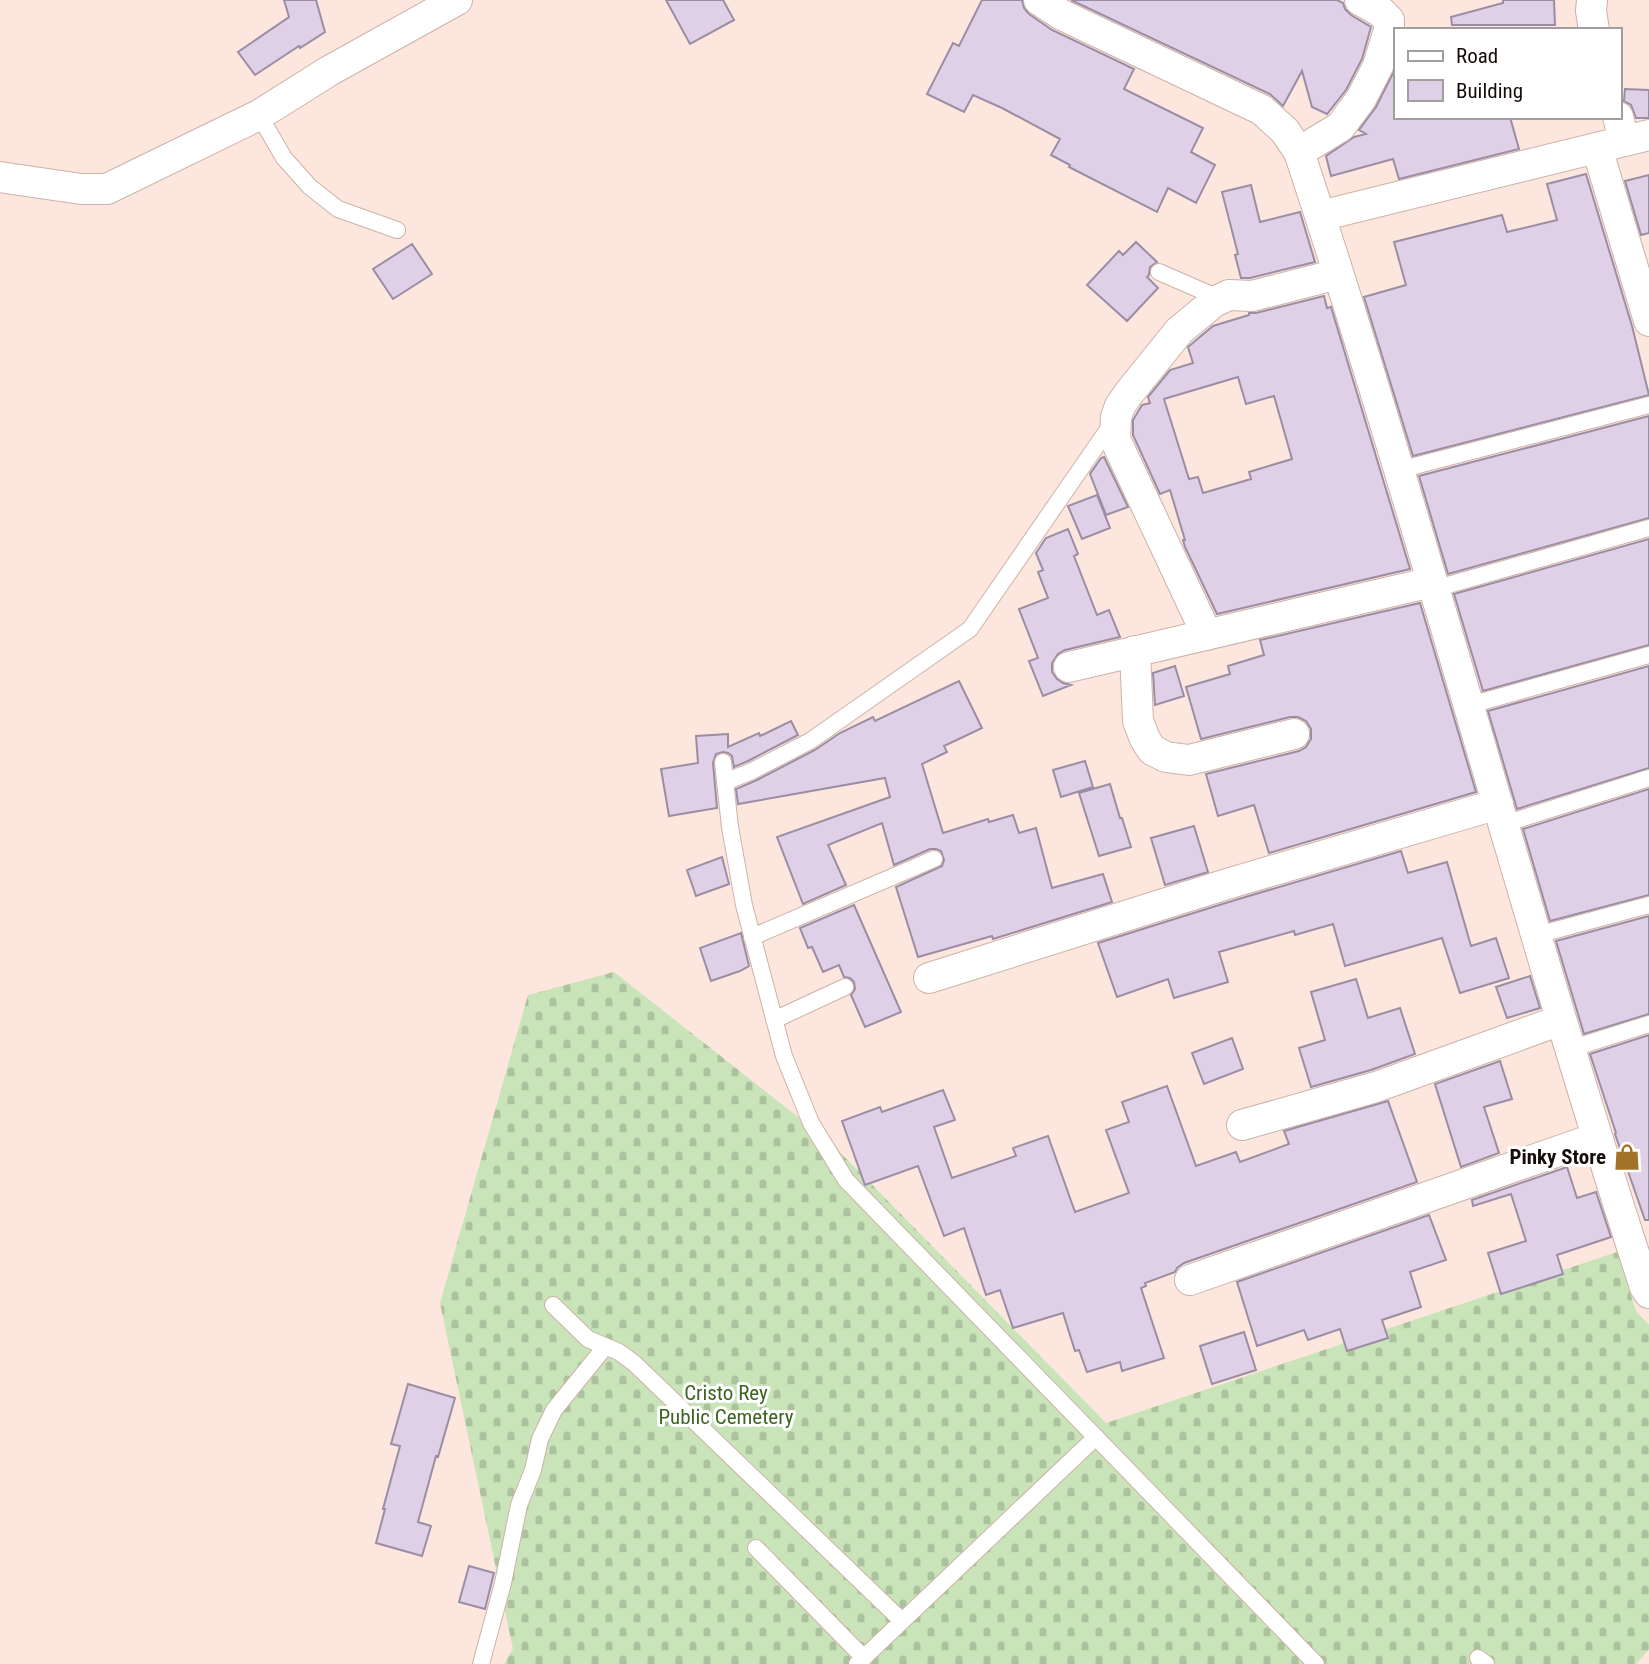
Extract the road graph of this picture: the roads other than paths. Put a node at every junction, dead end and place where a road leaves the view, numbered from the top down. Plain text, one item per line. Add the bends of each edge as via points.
1 (457, 0) edge
2 (1039, 0) edge
3 (1360, 0) edge
4 (1592, 0) edge
5 (1594, 28) edge
6 (259, 115) junction
7 (1622, 136) edge
8 (1299, 152) junction
9 (0, 177) edge
10 (1320, 216) junction
11 (397, 230) dead end
12 (1159, 271) dead end
13 (1338, 274) junction
14 (1221, 299) junction
15 (1649, 321) edge
16 (1649, 405) edge
17 (1116, 417) junction
18 (1399, 470) junction
19 (1649, 528) edge
20 (1433, 586) junction
21 (1207, 635) junction
22 (1135, 651) junction
23 (1649, 655) edge
24 (1069, 667) dead end
25 (1469, 705) junction
26 (1294, 734) dead end
27 (723, 762) dead end
28 (1649, 778) edge
29 (725, 782) junction
30 (1501, 814) junction
31 (934, 859) dead end
32 (1649, 905) edge
33 (1537, 935) junction
34 (752, 937) junction
35 (929, 978) dead end
36 (845, 987) dead end
37 (775, 1020) junction
38 (1561, 1020) junction
39 (1649, 1024) edge
40 (1570, 1049) junction
41 (1242, 1125) dead end
42 (1596, 1138) junction
43 (1639, 1231) edge
44 (1190, 1280) dead end
45 (1649, 1293) edge
46 (553, 1305) dead end
47 (605, 1347) junction
48 (1096, 1437) junction
49 (757, 1548) dead end
50 (902, 1621) junction
51 (861, 1661) edge
52 (481, 1664) edge
53 (1316, 1664) edge

1 - 6 street
2 - 8 street via 1262,110
3 - 8 street via 1390,20 1378,66 1340,127
4 - 5 street
6 - 9 street via 107,189
6 - 11 lane via 284,158 310,187 338,209
7 - 10 street
7 - 15 street
8 - 10 street
10 - 13 street
12 - 14 lane
13 - 14 street via 1252,296
13 - 18 street
14 - 17 street via 1179,331 1129,393
16 - 18 lane
17 - 21 street via 1115,439
17 - 29 lane via 970,629 810,741
18 - 20 street
19 - 20 lane
20 - 21 street
20 - 25 street
21 - 22 street
22 - 24 street
22 - 26 street via 1138,721 1144,739 1159,754 1189,760
23 - 25 lane
25 - 30 street
27 - 29 lane
28 - 30 lane
29 - 34 lane
30 - 33 street
30 - 35 street via 1227,884
31 - 34 lane
32 - 33 lane
33 - 38 street
34 - 37 lane
36 - 37 lane
37 - 48 lane via 783,1056 811,1123 846,1180
38 - 40 street
38 - 41 street via 1376,1087
39 - 40 lane
40 - 42 street
42 - 43 street
42 - 44 street
43 - 45 street via 1644,1287
46 - 47 lane via 588,1339
47 - 50 lane via 634,1363
47 - 52 lane via 554,1410 540,1439 519,1505
48 - 50 lane
48 - 53 lane
49 - 51 lane
50 - 51 lane

